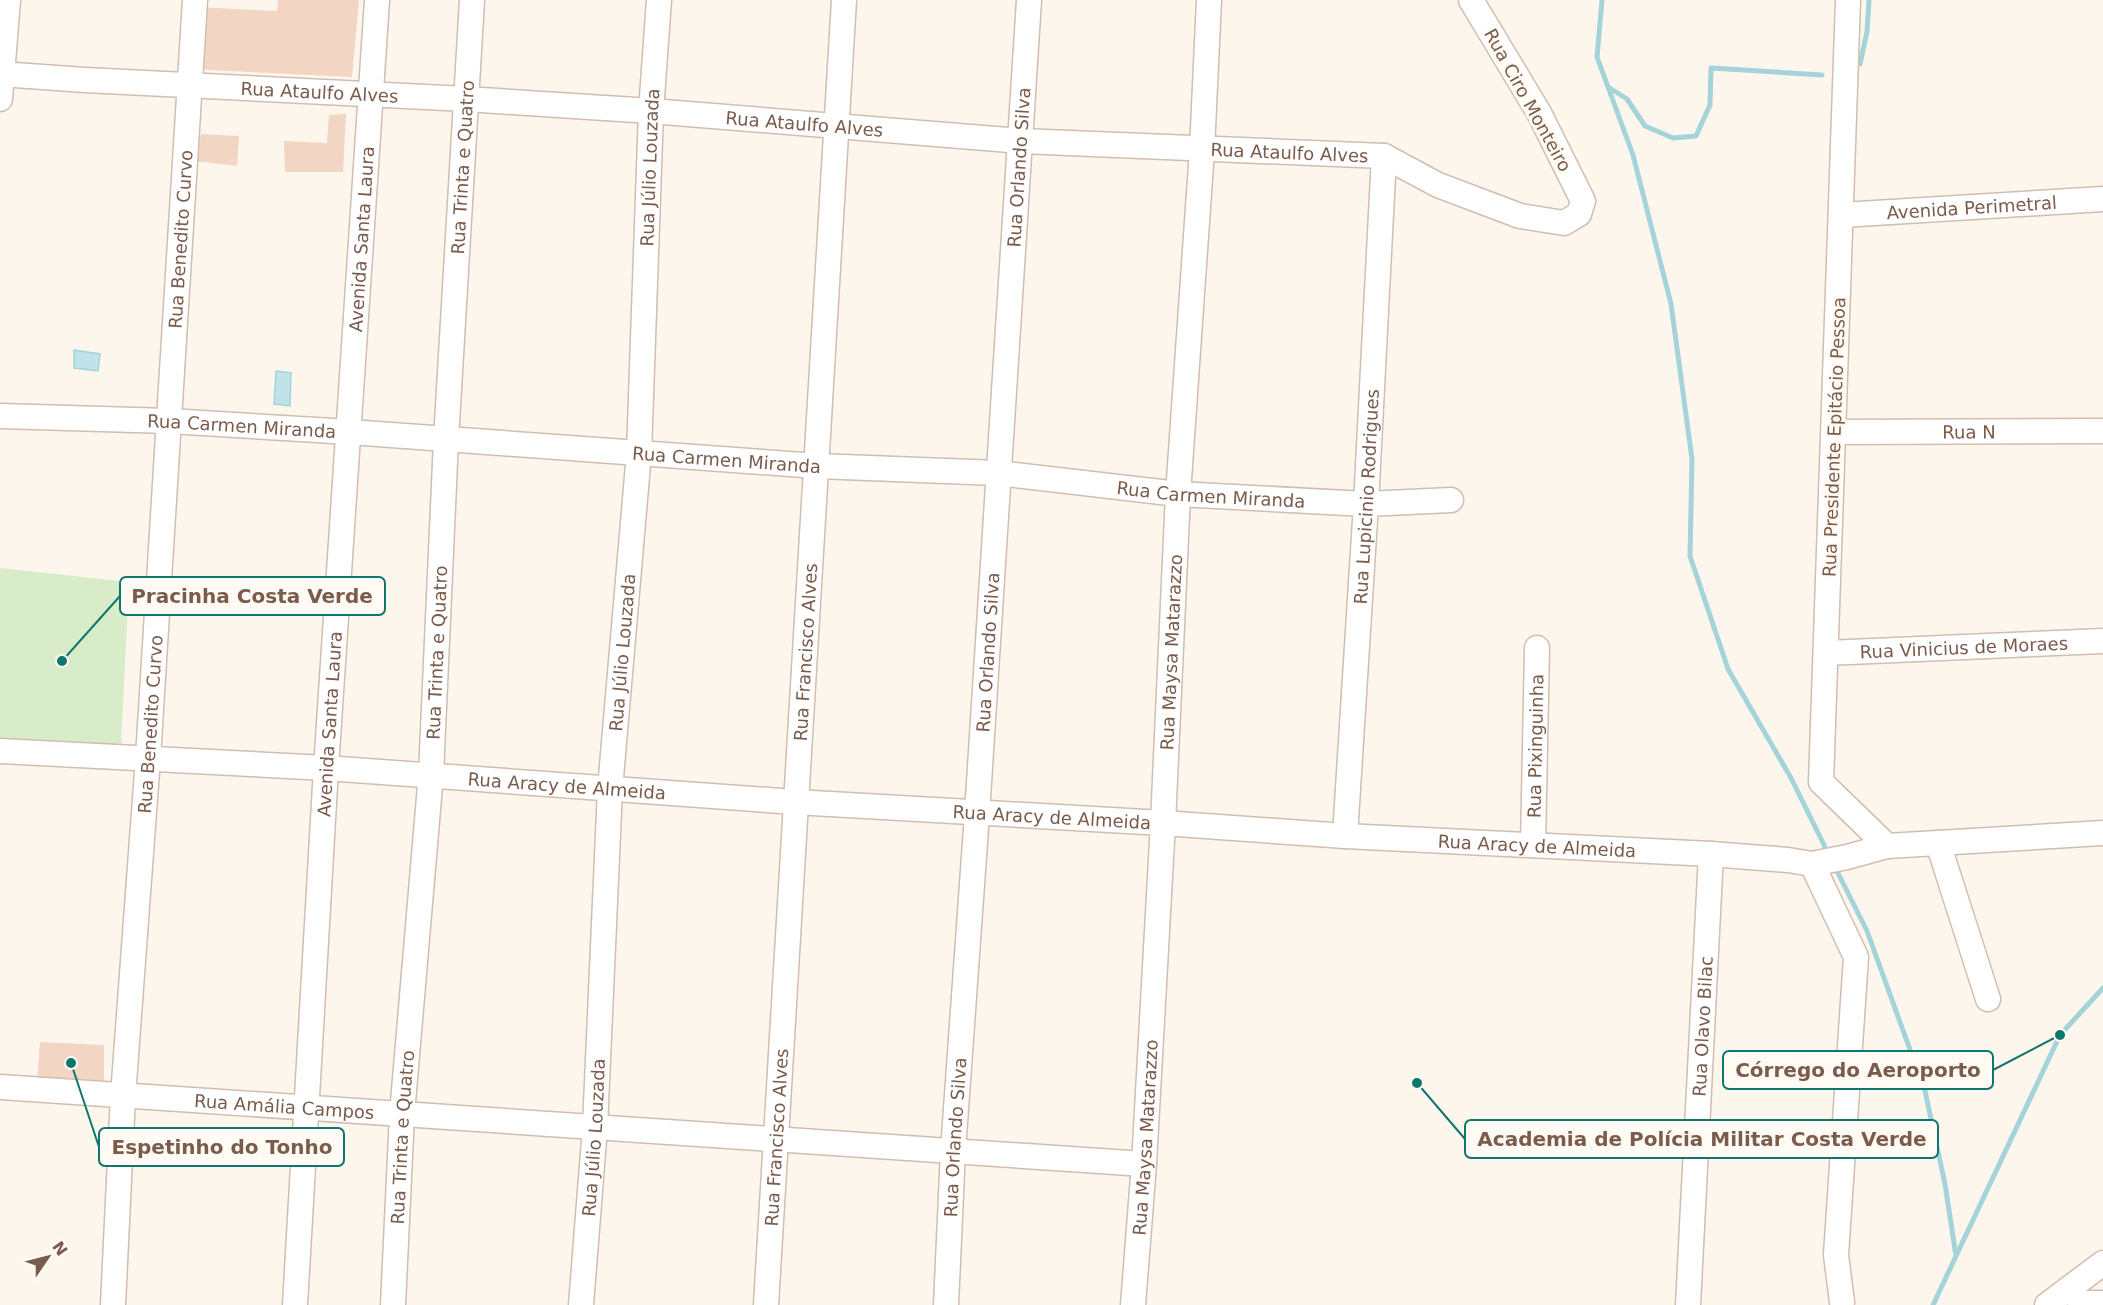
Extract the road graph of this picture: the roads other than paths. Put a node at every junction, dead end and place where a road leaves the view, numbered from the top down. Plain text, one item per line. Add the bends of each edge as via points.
1 (8, 0) edge
2 (195, 0) edge
3 (377, 0) edge
4 (472, 0) edge
5 (659, 0) edge
6 (844, 0) edge
7 (1029, 0) edge
8 (1209, 0) edge
9 (1471, 0) edge
10 (1848, 0) edge
11 (1, 74) edge
12 (189, 85) junction
13 (372, 93) junction
14 (0, 99) edge
15 (466, 99) junction
16 (651, 111) junction
17 (837, 125) junction
18 (1022, 141) junction
19 (1202, 150) junction
20 (1384, 156) junction
21 (2103, 199) edge
22 (1583, 201) joint
23 (1842, 215) junction
24 (0, 416) edge
25 (169, 421) junction
26 (2103, 431) edge
27 (350, 432) junction
28 (1834, 432) junction
29 (446, 440) junction
30 (639, 453) junction
31 (817, 466) junction
32 (998, 473) junction
33 (1178, 494) junction
34 (1451, 500) dead end
35 (1366, 504) junction
36 (2103, 641) edge
37 (1537, 648) dead end
38 (1826, 653) junction
39 (0, 751) edge
40 (148, 758) junction
41 (326, 768) junction
42 (431, 774) junction
43 (610, 789) junction
44 (795, 802) junction
45 (977, 814) junction
46 (1163, 824) junction
47 (2103, 832) edge
48 (1345, 836) junction
49 (1938, 843) junction
50 (1533, 845) junction
51 (1887, 846) junction
52 (1711, 854) junction
53 (1829, 861) junction
54 (1988, 999) dead end
55 (0, 1088) edge
56 (123, 1096) junction
57 (306, 1108) junction
58 (402, 1114) junction
59 (595, 1127) junction
60 (774, 1139) junction
61 (953, 1151) junction
62 (1144, 1164) junction
63 (2103, 1263) edge
64 (2086, 1298) edge
65 (1842, 1302) dead end
66 (113, 1305) edge
67 (295, 1305) edge
68 (393, 1305) edge
69 (581, 1305) edge
70 (766, 1305) edge
71 (946, 1305) edge
72 (1133, 1305) edge
73 (1688, 1305) edge
74 (2047, 1305) edge

1 - 11 street
2 - 12 street, Rua Benedito Curvo
3 - 13 street, Avenida Santa Laura
4 - 15 street, Rua Trinta e Quatro
5 - 16 street, Rua Júlio Louzada
6 - 17 street, Rua Francisco Alves
7 - 18 street, Rua Orlando Silva
8 - 19 street, Rua Maysa Matarazzo
9 - 22 street, Rua Ciro Monteiro via 1539,113
10 - 23 street, Rua Presidente Epitácio Pessoa
11 - 12 street, Rua Ataulfo Alves
11 - 14 street
12 - 13 street, Rua Ataulfo Alves
12 - 25 street, Rua Benedito Curvo
13 - 15 street, Rua Ataulfo Alves
13 - 27 street, Avenida Santa Laura
15 - 16 street, Rua Ataulfo Alves
15 - 29 street, Rua Trinta e Quatro
16 - 17 street, Rua Ataulfo Alves
16 - 30 street, Rua Júlio Louzada
17 - 18 street, Rua Ataulfo Alves
17 - 31 street, Rua Francisco Alves
18 - 19 street, Rua Ataulfo Alves
18 - 32 street, Rua Orlando Silva
19 - 20 street, Rua Ataulfo Alves
19 - 33 street, Rua Maysa Matarazzo
20 - 22 street, Rua Ataulfo Alves via 1438,185 1520,216 1564,223 1579,214
20 - 35 street, Rua Lupicinio Rodrigues
21 - 23 street, Avenida Perimetral
23 - 28 street, Rua Presidente Epitácio Pessoa
24 - 25 street, Rua Carmen Miranda
25 - 27 street, Rua Carmen Miranda
25 - 40 street, Rua Benedito Curvo
26 - 28 street, Rua N
27 - 29 street, Rua Carmen Miranda
27 - 41 street, Avenida Santa Laura
28 - 38 street, Rua Presidente Epitácio Pessoa
29 - 30 street, Rua Carmen Miranda
29 - 42 street, Rua Trinta e Quatro
30 - 31 street, Rua Carmen Miranda
30 - 43 street, Rua Júlio Louzada
31 - 32 street, Rua Carmen Miranda
31 - 44 street, Rua Francisco Alves
32 - 33 street, Rua Carmen Miranda
32 - 45 street, Rua Orlando Silva
33 - 35 street, Rua Carmen Miranda
33 - 46 street, Rua Maysa Matarazzo
34 - 35 street, Rua Carmen Miranda
35 - 48 street, Rua Lupicinio Rodrigues
36 - 38 street, Rua Vinicius de Moraes
37 - 50 street, Rua Pixinguinha
38 - 51 street, Rua Presidente Epitácio Pessoa via 1821,782
39 - 40 street, Rua Aracy de Almeida
40 - 41 street, Rua Aracy de Almeida
40 - 56 street, Rua Benedito Curvo
41 - 42 street, Rua Aracy de Almeida
41 - 57 street, Avenida Santa Laura
42 - 43 street, Rua Aracy de Almeida
42 - 58 street, Rua Trinta e Quatro
43 - 44 street, Rua Aracy de Almeida
43 - 59 street, Rua Júlio Louzada
44 - 45 street, Rua Aracy de Almeida
44 - 60 street, Rua Francisco Alves
45 - 46 street, Rua Aracy de Almeida
45 - 61 street, Rua Orlando Silva
46 - 48 street, Rua Aracy de Almeida
46 - 62 street, Rua Maysa Matarazzo
47 - 49 street, Rua Aracy de Almeida
48 - 50 street, Rua Aracy de Almeida
49 - 51 street, Rua Aracy de Almeida
49 - 54 street
50 - 52 street, Rua Aracy de Almeida
51 - 53 street, Rua Aracy de Almeida
52 - 53 street, Rua Aracy de Almeida
52 - 73 street, Rua Olavo Bilac
53 - 65 street via 1856,957 1836,1256
55 - 56 street, Rua Amália Campos
56 - 57 street, Rua Amália Campos
56 - 66 street, Rua Benedito Curvo
57 - 58 street, Rua Amália Campos
57 - 67 street, Avenida Santa Laura
58 - 59 street, Rua Amália Campos
58 - 68 street, Rua Trinta e Quatro
59 - 60 street, Rua Amália Campos
59 - 69 street, Rua Júlio Louzada
60 - 61 street, Rua Amália Campos
60 - 70 street, Rua Francisco Alves
61 - 62 street, Rua Amália Campos
61 - 71 street, Rua Orlando Silva
62 - 72 street, Rua Maysa Matarazzo
63 - 64 street
64 - 74 street

